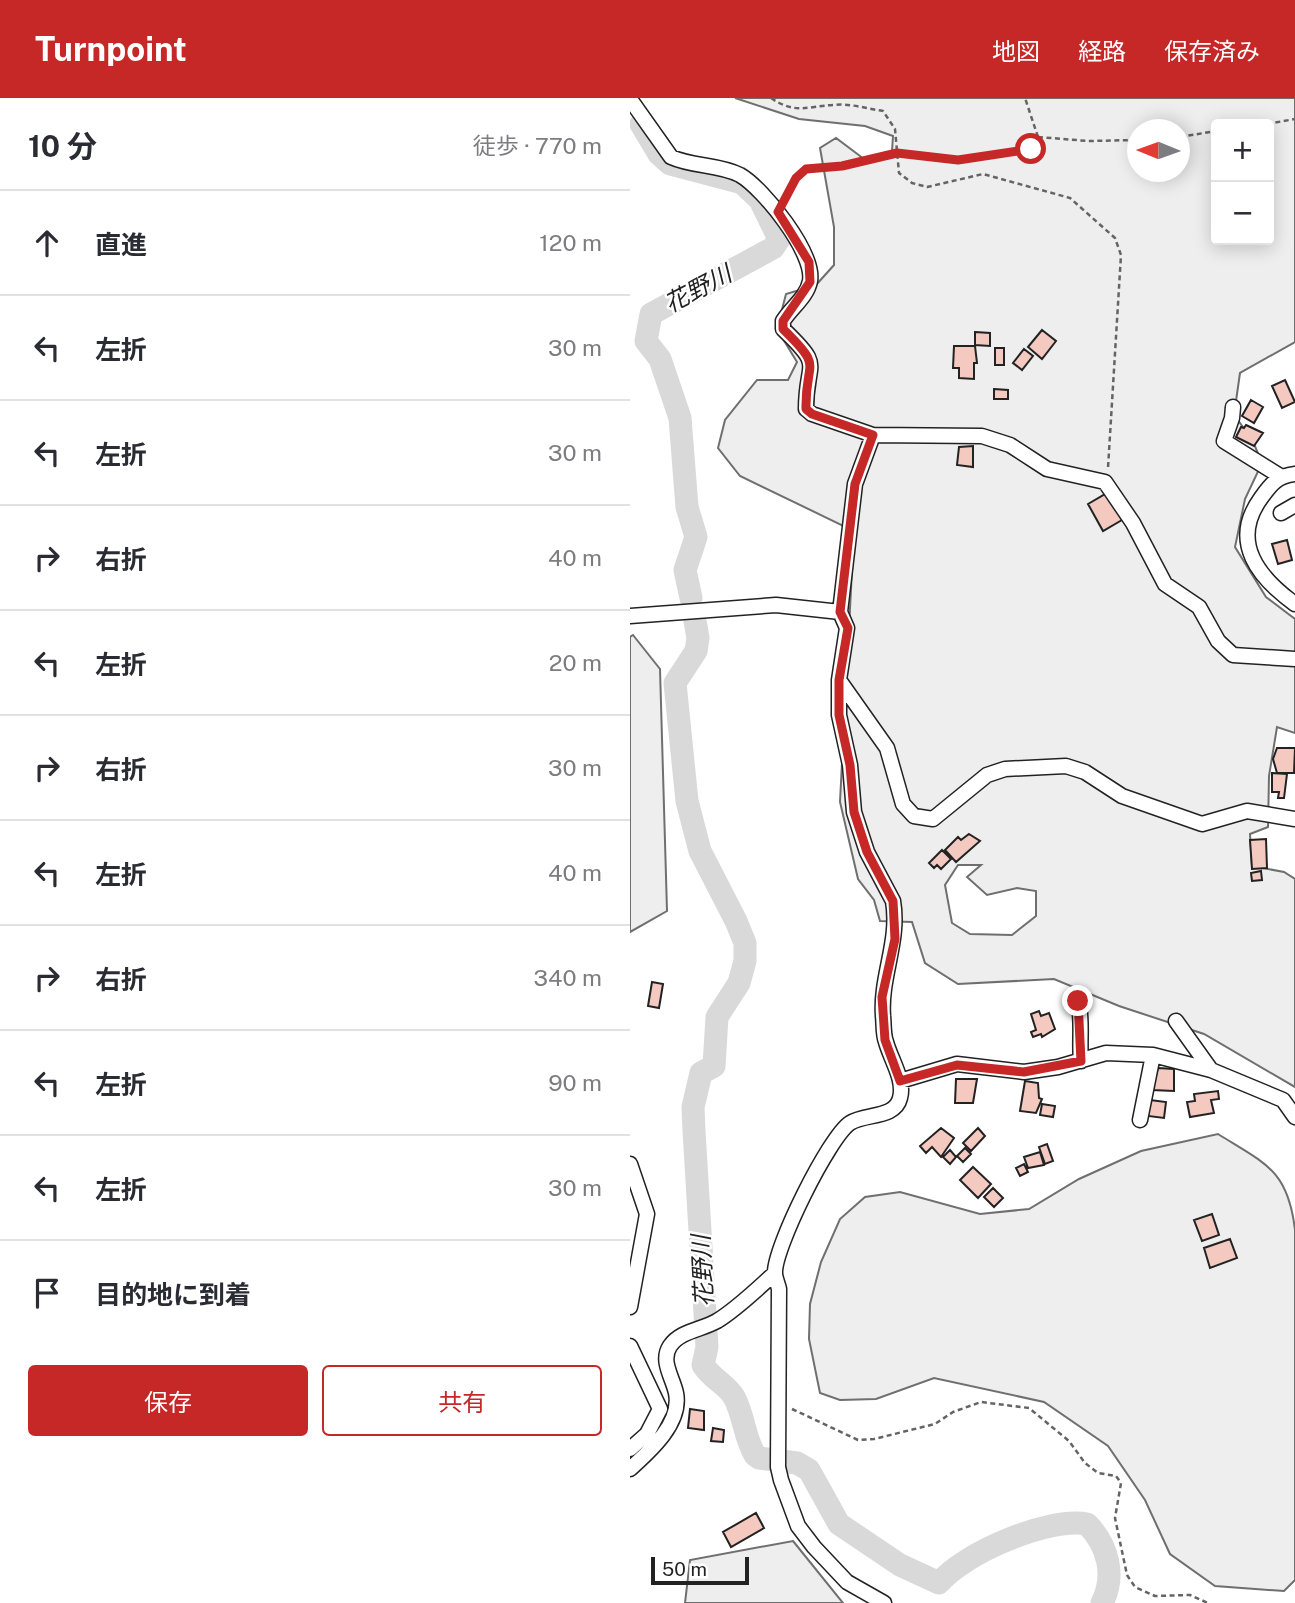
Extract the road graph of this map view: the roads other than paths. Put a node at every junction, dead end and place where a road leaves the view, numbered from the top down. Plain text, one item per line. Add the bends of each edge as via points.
1 (630, 99) edge
2 (1233, 407) dead end
3 (873, 435) junction
4 (1295, 474) edge
5 (1279, 476) junction
6 (1295, 505) edge
7 (1281, 513) dead end
8 (1295, 604) edge
9 (840, 612) junction
10 (630, 616) edge
11 (1295, 659) edge
12 (839, 680) junction
13 (1295, 819) edge
14 (1078, 1001) dead end
15 (1175, 1021) dead end
16 (1153, 1055) junction
17 (1081, 1061) junction
18 (1211, 1070) junction
19 (900, 1081) junction
20 (1295, 1117) edge
21 (1140, 1119) dead end
22 (630, 1164) edge
23 (775, 1273) junction
24 (630, 1307) edge
25 (630, 1346) edge
26 (630, 1449) edge
27 (630, 1469) edge
28 (884, 1603) edge

1 - 3 street via 667,153 680,161 740,176 778,212 809,262 810,282 783,321 783,329 809,354 812,370 806,409
2 - 5 street via 1224,441
3 - 9 street via 855,484
3 - 11 street via 982,436 1010,445 1046,469 1105,482 1166,584 1199,607 1218,641 1233,655
4 - 5 street
5 - 8 street via 1252,510 1248,540 1255,566
6 - 7 street
9 - 10 street via 776,605
9 - 12 street via 848,628
12 - 13 street via 887,748 903,804 922,819 939,818 987,775 1005,769 1066,766 1085,772 1122,796 1202,824 1247,811
12 - 19 street via 839,715 857,824 895,913 892,959 882,997 885,1040
14 - 17 street
15 - 18 street
16 - 17 street via 1106,1053
16 - 18 street
16 - 21 street
17 - 19 street via 1024,1072 957,1065
18 - 20 street via 1283,1100
19 - 23 street via 900,1100 891,1111 851,1123 831,1143 787,1230
22 - 24 street via 647,1214
23 - 27 street via 715,1322 676,1340 665,1357 676,1394 670,1422 653,1448
23 - 28 street via 779,1289 778,1467 798,1526 814,1547 846,1582
25 - 26 street via 660,1409 647,1434

